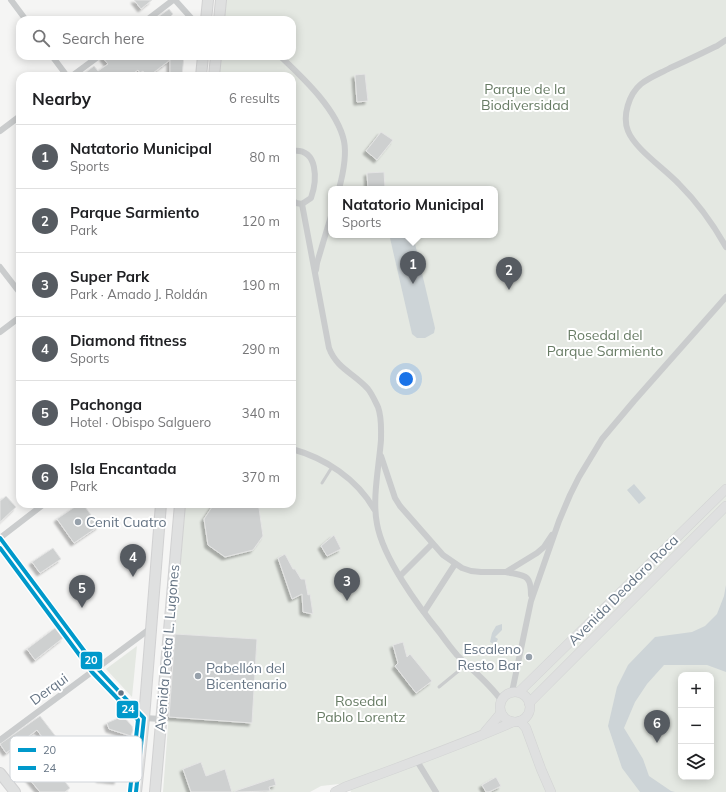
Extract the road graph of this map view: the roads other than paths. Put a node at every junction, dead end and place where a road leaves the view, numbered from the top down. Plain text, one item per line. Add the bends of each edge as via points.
1 (11, 0) edge
2 (174, 0) edge
3 (208, 0) edge
4 (221, 0) edge
5 (23, 16) edge
6 (152, 16) edge
7 (189, 16) edge
8 (206, 16) edge
9 (219, 16) edge
10 (726, 40) edge
11 (55, 60) edge
12 (94, 60) edge
13 (203, 60) edge
14 (216, 60) edge
15 (284, 60) edge
16 (64, 72) edge
17 (77, 72) edge
18 (201, 72) edge
19 (214, 72) edge
20 (295, 72) edge
21 (296, 73) edge
22 (16, 119) edge
23 (0, 131) edge
24 (296, 151) edge
25 (340, 186) edge
26 (296, 203) edge
27 (302, 204) junction
28 (328, 225) edge
29 (726, 246) edge
30 (0, 267) edge
31 (315, 275) junction
32 (16, 288) edge
33 (726, 297) edge
34 (16, 320) edge
35 (0, 332) edge
36 (296, 451) edge
37 (380, 452) junction
38 (332, 467) junction
39 (322, 483) dead end
40 (726, 488) edge
41 (726, 506) edge
42 (39, 508) edge
43 (160, 508) edge
44 (180, 508) edge
45 (375, 510) junction
46 (556, 529) junction
47 (0, 538) edge
48 (432, 544) junction
49 (455, 564) junction
50 (506, 572) junction
51 (400, 576) junction
52 (531, 601) junction
53 (424, 612) junction
54 (151, 628) junction
55 (467, 664) junction
56 (97, 668) junction
57 (439, 687) dead end
58 (515, 692) junction
59 (501, 700) junction
60 (529, 703) junction
61 (501, 713) junction
62 (144, 718) junction
63 (161, 719) junction
64 (516, 721) junction
65 (483, 735) junction
66 (142, 736) edge
67 (0, 740) edge
68 (417, 761) junction
69 (0, 773) edge
70 (137, 782) edge
71 (14, 792) edge
72 (136, 792) edge
73 (155, 792) edge
74 (335, 792) edge
75 (436, 792) edge
76 (551, 792) edge

1 - 5 street
2 - 6 street
2 - 7 street
3 - 8 main road
4 - 9 main road
10 - 29 street via 641,84 630,99 626,121 629,132 638,145 680,185
11 - 16 street
12 - 17 street
13 - 18 main road
14 - 19 main road
15 - 20 street
21 - 25 street via 321,99 341,132 345,154
22 - 23 street
24 - 27 street via 305,153 314,164 312,194 308,201
26 - 27 street
27 - 31 street
28 - 31 street via 316,263
30 - 32 street
31 - 37 street via 332,356 342,368 369,389 378,407 382,427
33 - 46 street via 602,439 582,471
34 - 35 street
36 - 38 street
37 - 45 street
37 - 48 street via 395,498
38 - 39 lane
38 - 45 street via 356,485
40 - 58 main road, Avenida Deodoro Roca
41 - 60 main road, Avenida Deodoro Roca
42 - 47 street
43 - 54 main road, Avenida Poeta L. Lugones
44 - 63 main road, Avenida Poeta L. Lugones
45 - 51 street via 383,545
46 - 50 street via 544,547
46 - 52 street
47 - 56 street
48 - 49 street
48 - 51 street
49 - 50 street via 471,571
49 - 53 street
50 - 52 street via 524,575 530,581
51 - 53 street
52 - 58 street
53 - 55 street
54 - 56 street, Derqui
54 - 62 main road, Avenida Poeta L. Lugones
55 - 57 lane
55 - 59 street
56 - 62 street
56 - 67 street, Derqui
58 - 59 main road via 507,693
58 - 60 main road via 527,698
59 - 61 main road
60 - 64 main road via 529,712 524,719
61 - 64 main road via 506,719
61 - 65 main road
62 - 63 street
62 - 66 main road, Avenida Poeta L. Lugones
63 - 73 main road, Avenida Poeta L. Lugones
64 - 65 main road
64 - 76 main road via 526,728
65 - 68 main road
68 - 74 main road
68 - 75 street
69 - 71 main road
70 - 72 main road, Avenida Poeta L. Lugones

